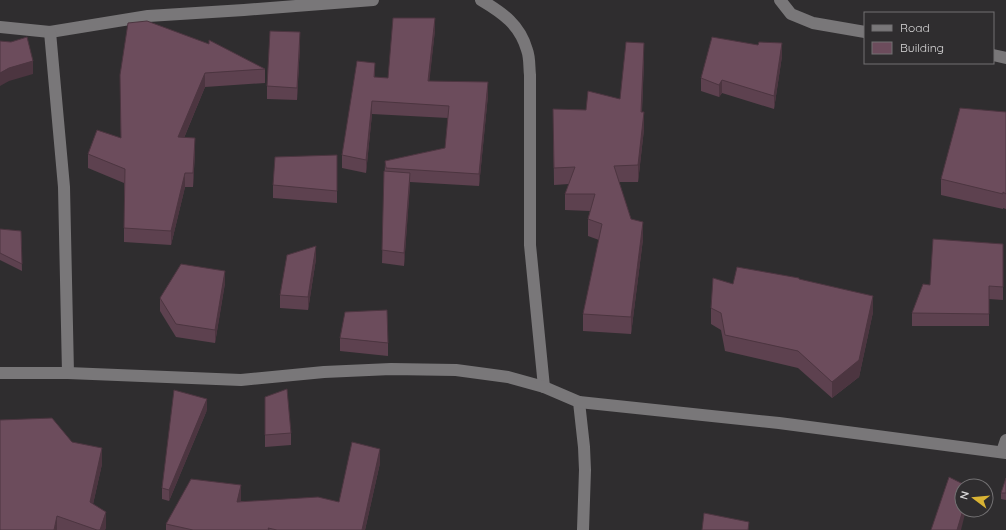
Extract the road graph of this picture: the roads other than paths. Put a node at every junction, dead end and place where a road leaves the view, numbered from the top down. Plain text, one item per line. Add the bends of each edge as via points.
1 (373, 0) edge
2 (481, 0) edge
3 (780, 0) edge
4 (0, 27) edge
5 (50, 32) junction
6 (864, 32) edge
7 (994, 55) edge
8 (1006, 58) edge
9 (0, 373) edge
10 (68, 373) junction
11 (544, 387) junction
12 (579, 402) junction
13 (1006, 440) edge
14 (1004, 453) edge
15 (583, 530) edge

1 - 5 street via 148,16
2 - 11 street via 510,20 521,33 528,51 530,245
3 - 6 street via 791,14
4 - 5 street
5 - 10 street via 64,187
7 - 8 street
9 - 10 street
10 - 11 street via 241,380 324,372 456,370 508,377
11 - 12 street
12 - 14 street via 779,423
12 - 15 street via 584,462
13 - 14 street

